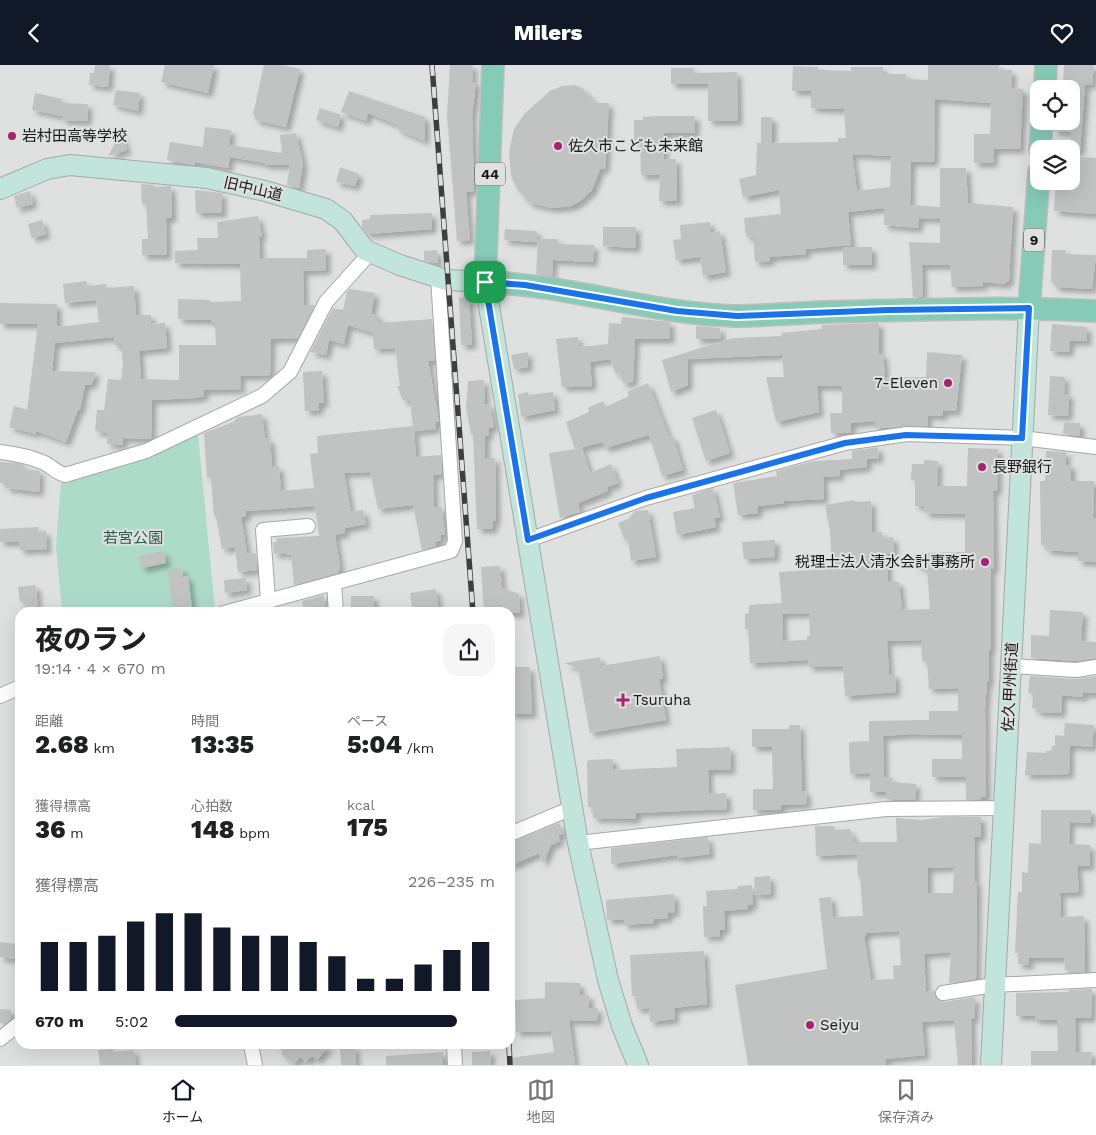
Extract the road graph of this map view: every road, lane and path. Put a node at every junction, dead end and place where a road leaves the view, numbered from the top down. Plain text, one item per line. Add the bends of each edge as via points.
1 (493, 65) edge
2 (1046, 65) edge
3 (1045, 80) edge
4 (0, 189) edge
5 (1038, 190) edge
6 (370, 253) junction
7 (438, 277) junction
8 (485, 282) junction
9 (1029, 308) junction
10 (1096, 311) edge
11 (1022, 438) junction
12 (1096, 447) edge
13 (0, 452) edge
14 (308, 526) dead end
15 (528, 540) junction
16 (334, 583) junction
17 (268, 600) junction
18 (256, 607) edge
19 (336, 607) edge
20 (1010, 666) junction
21 (1096, 667) edge
22 (15, 689) edge
23 (0, 696) edge
24 (572, 808) junction
25 (1004, 809) junction
26 (515, 832) edge
27 (578, 843) junction
28 (1096, 980) edge
29 (994, 985) junction
30 (943, 993) dead end
31 (15, 1027) edge
32 (0, 1039) edge
33 (252, 1049) edge
34 (454, 1049) edge
35 (255, 1065) edge
36 (455, 1065) edge
37 (638, 1065) edge
38 (991, 1065) edge

1 - 8 main road, 44
2 - 3 main road
4 - 6 main road, 旧中山道 via 47,169 70,165 207,178 326,209 343,221
5 - 9 main road, 9
6 - 7 main road, 旧中山道
6 - 13 street via 326,302 290,372 262,396 146,451 65,475 22,455
7 - 8 main road, 旧中山道
7 - 16 street via 454,541 451,551
8 - 9 main road via 525,285 677,311 737,316
8 - 15 main road
9 - 10 main road
9 - 11 main road, 佐久甲州街道
11 - 12 street
11 - 15 street via 906,435 845,443 646,498
11 - 20 main road, 佐久甲州街道
14 - 17 street via 263,530
15 - 24 main road
16 - 17 street
16 - 19 street
17 - 18 street
20 - 21 street
20 - 25 main road, 佐久甲州街道
22 - 23 street
24 - 26 street
24 - 27 main road
25 - 27 street via 886,809
25 - 29 main road, 佐久甲州街道
27 - 37 main road via 608,980
28 - 29 street
29 - 30 street
29 - 38 main road, 佐久甲州街道
31 - 32 street
33 - 35 street
34 - 36 street

